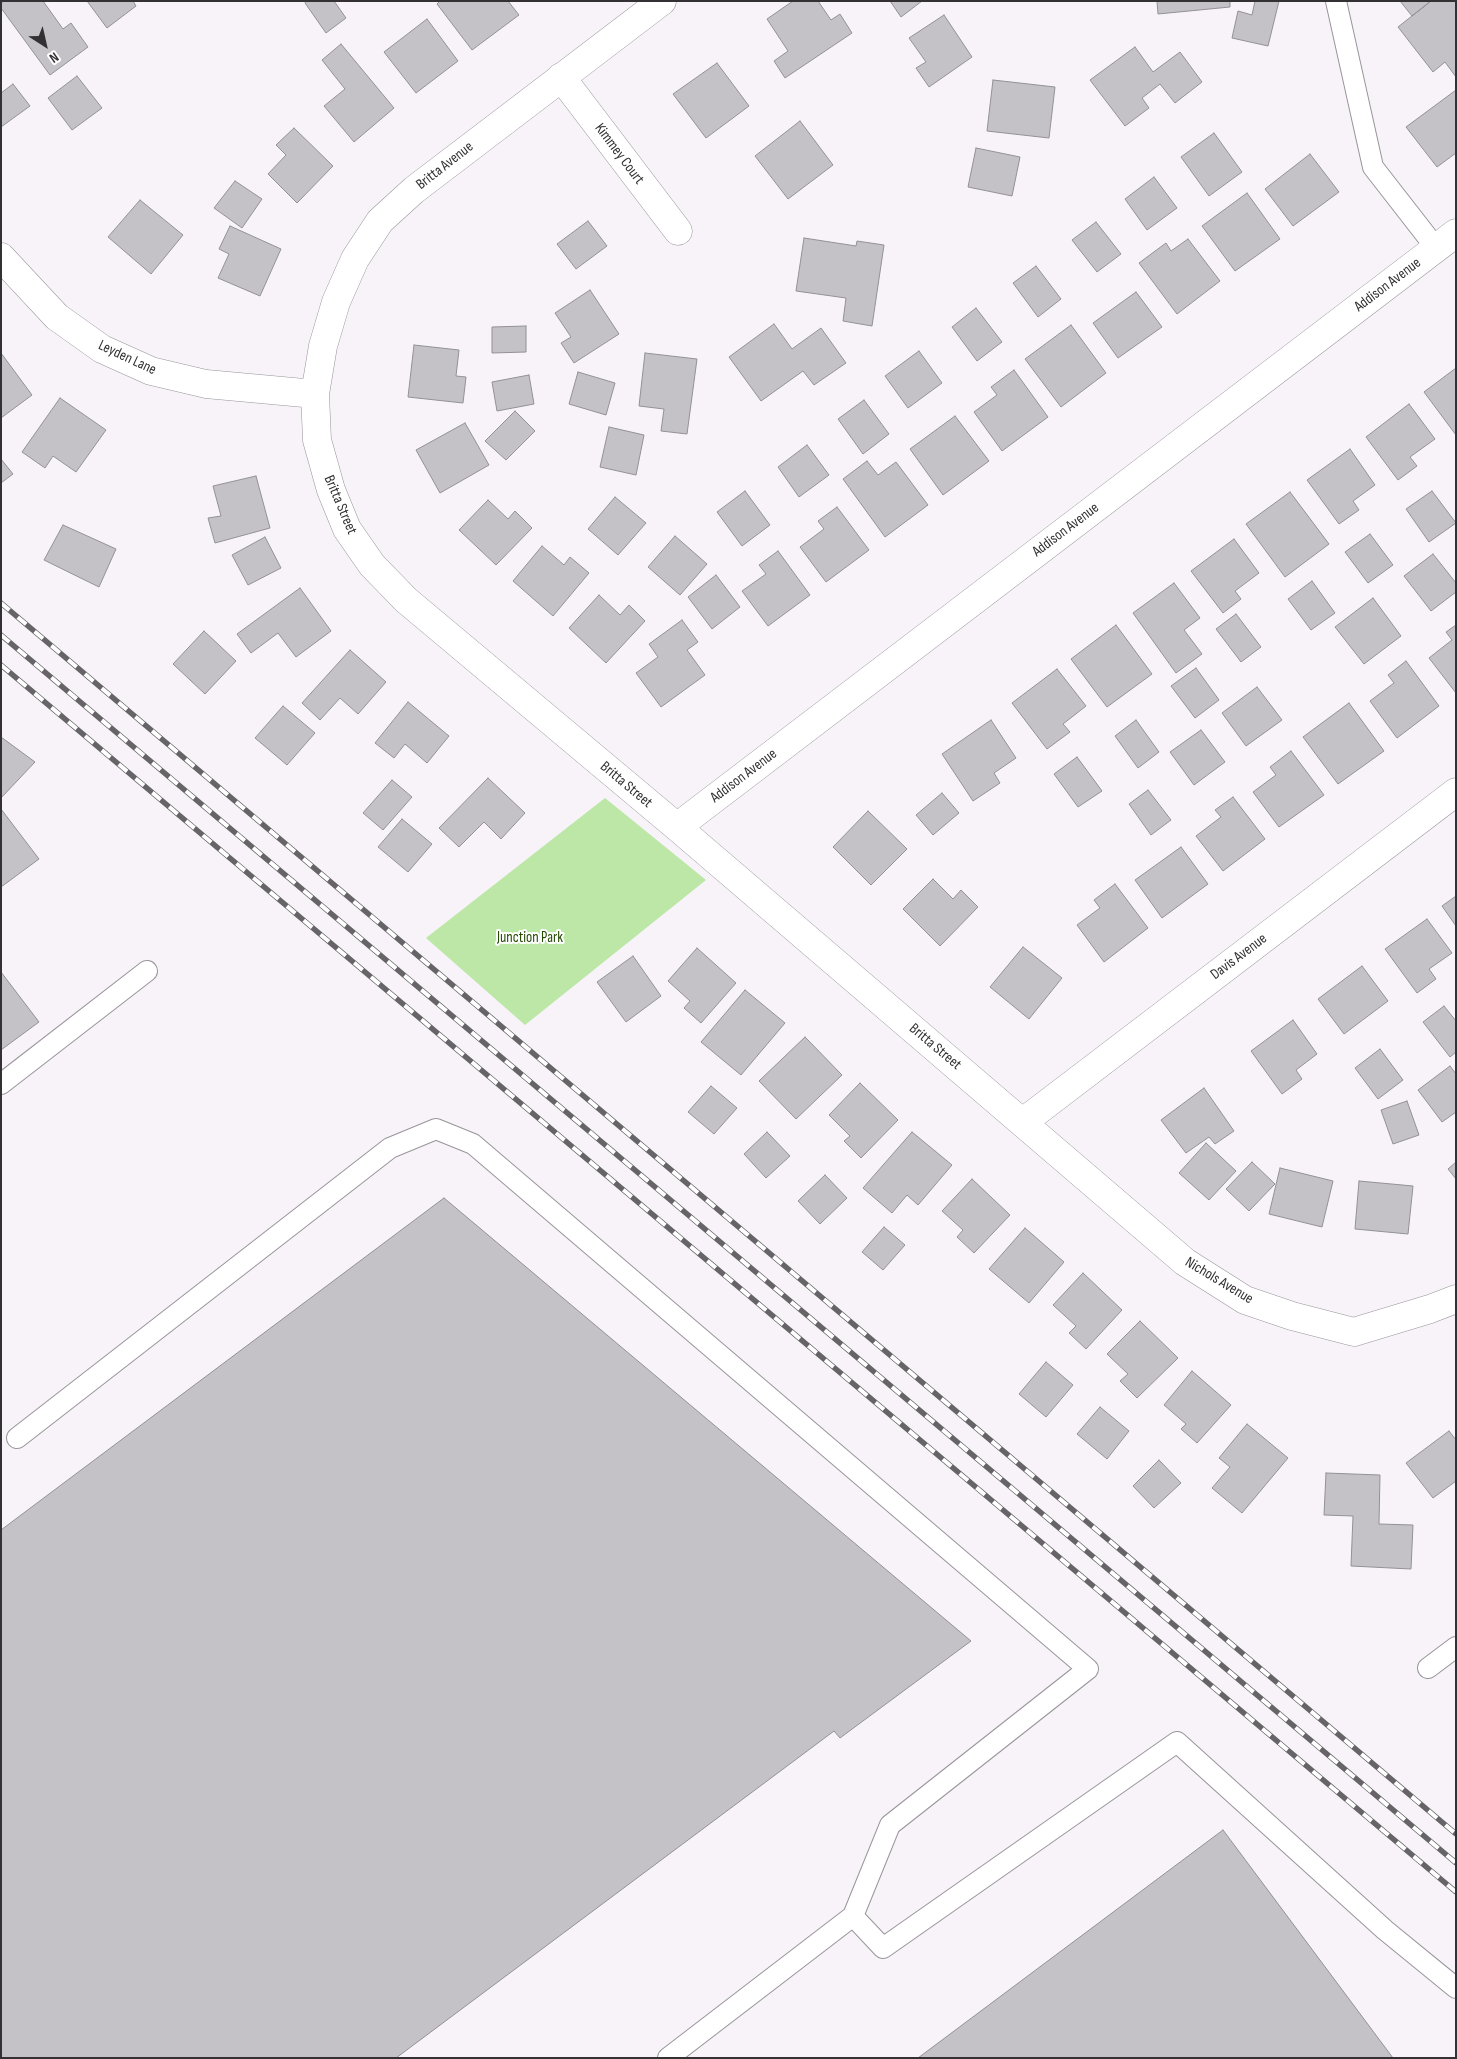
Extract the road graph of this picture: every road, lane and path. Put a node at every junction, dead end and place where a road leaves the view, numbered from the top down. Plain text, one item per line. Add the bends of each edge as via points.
1 (662, 1) edge
2 (1336, 1) edge
3 (561, 77) junction
4 (678, 231) dead end
5 (1446, 241) edge
6 (1, 257) edge
7 (315, 394) junction
8 (1456, 792) edge
9 (677, 827) junction
10 (147, 971) dead end
11 (1, 1084) edge
12 (1023, 1122) junction
13 (1456, 1299) edge
14 (17, 1438) dead end
15 (1456, 1647) edge
16 (1428, 1668) dead end
17 (853, 1916) junction
18 (1456, 1988) edge
19 (668, 2058) edge

1 - 3 street, Britta Avenue
2 - 5 lane via 1373,168
3 - 4 street, Kimmey Court
3 - 7 street, Britta Avenue via 414,190 380,221 355,258 336,302 322,346
5 - 9 street, Addison Avenue
6 - 7 street, Leyden Lane via 57,317 102,349 151,371 206,384
7 - 9 street, Britta Street via 317,440 331,490 347,529 372,565 406,600
8 - 12 street, Davis Avenue
9 - 12 street, Britta Street
10 - 11 lane
12 - 13 street, Nichols Avenue via 1185,1262 1245,1300 1354,1332
14 - 17 lane via 390,1148 436,1129 473,1144 1088,1670 890,1825
15 - 16 lane
17 - 18 lane via 883,1948 1177,1742 1385,1930
17 - 19 lane

